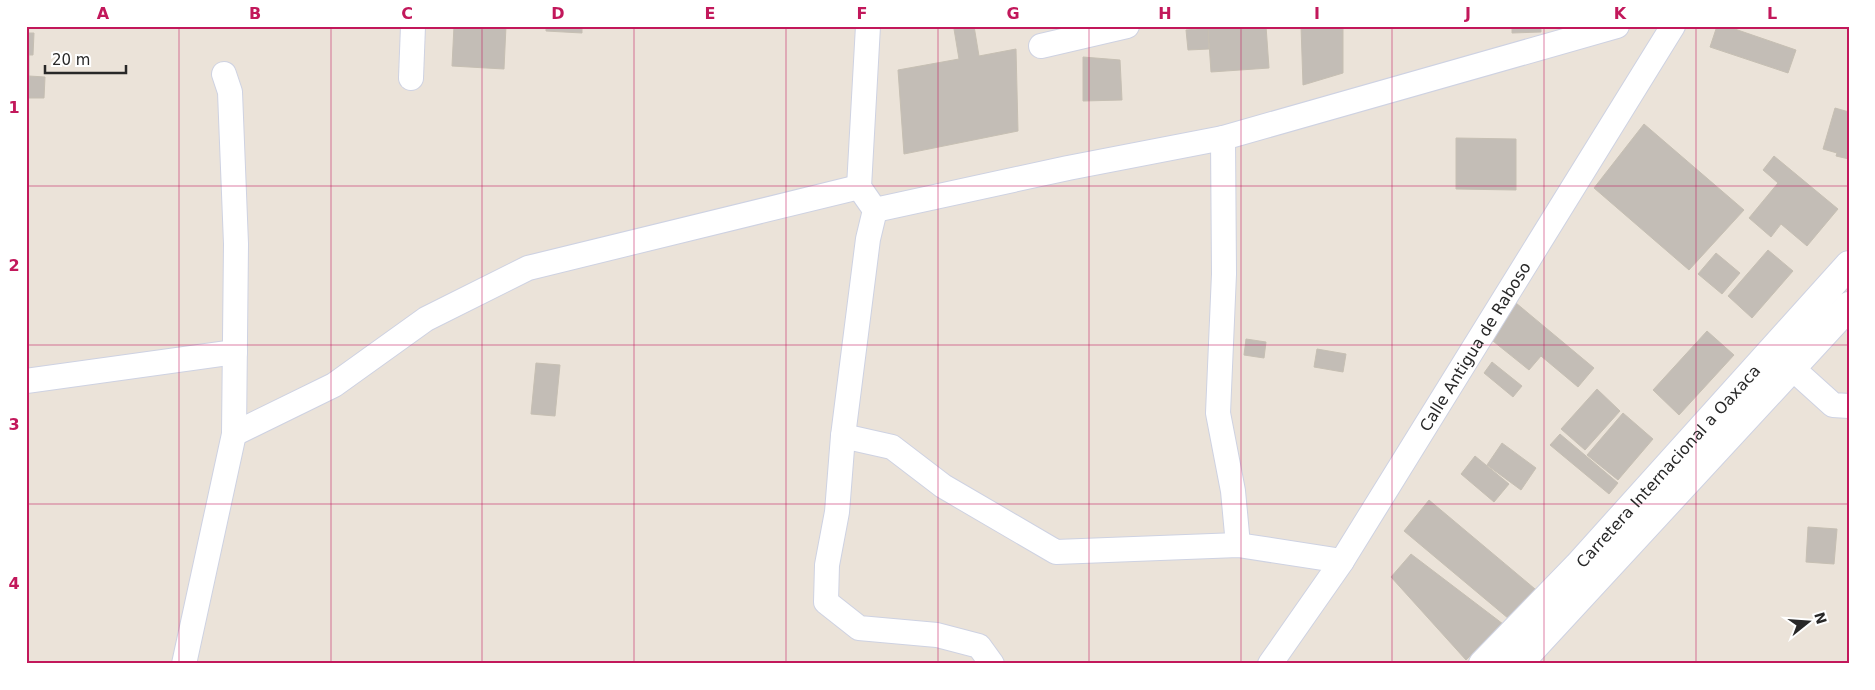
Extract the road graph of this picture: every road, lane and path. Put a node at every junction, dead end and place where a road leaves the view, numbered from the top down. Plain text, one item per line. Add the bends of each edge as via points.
1 (413, 26) edge
2 (868, 26) edge
3 (1127, 26) edge
4 (1617, 26) edge
5 (1673, 26) edge
6 (1042, 46) dead end
7 (224, 74) dead end
8 (411, 78) dead end
9 (1223, 138) junction
10 (859, 187) junction
11 (875, 210) junction
12 (1843, 283) edge
13 (1849, 306) edge
14 (235, 352) junction
15 (1769, 352) junction
16 (1792, 368) junction
17 (26, 381) edge
18 (1849, 406) edge
19 (234, 434) junction
20 (843, 436) junction
21 (1238, 545) junction
22 (1342, 561) junction
23 (184, 664) edge
24 (992, 664) edge
25 (1270, 664) edge
26 (1483, 664) edge
27 (1518, 664) edge

1 - 8 street
2 - 10 street
3 - 6 street
4 - 9 street
5 - 22 street, Calle Antigua de Raboso
7 - 14 street via 230,92 236,244
9 - 11 street
9 - 21 street via 1224,274 1218,413 1233,491
10 - 11 street
10 - 19 street via 528,268 426,319 334,385
11 - 20 street via 868,238
12 - 15 street, Carretera Internacional a Oaxaca
13 - 16 street, Carretera Internacional a Oaxaca
14 - 17 street
14 - 19 street
15 - 16 street
15 - 26 street, Carretera Internacional a Oaxaca via 1578,566
16 - 18 street via 1833,405
16 - 27 street, Carretera Internacional a Oaxaca
19 - 23 street
20 - 21 street via 892,447 943,486 1056,552
20 - 24 street via 826,602 859,628 937,635 979,646
21 - 22 street
22 - 25 street, Calle Antigua de Raboso

